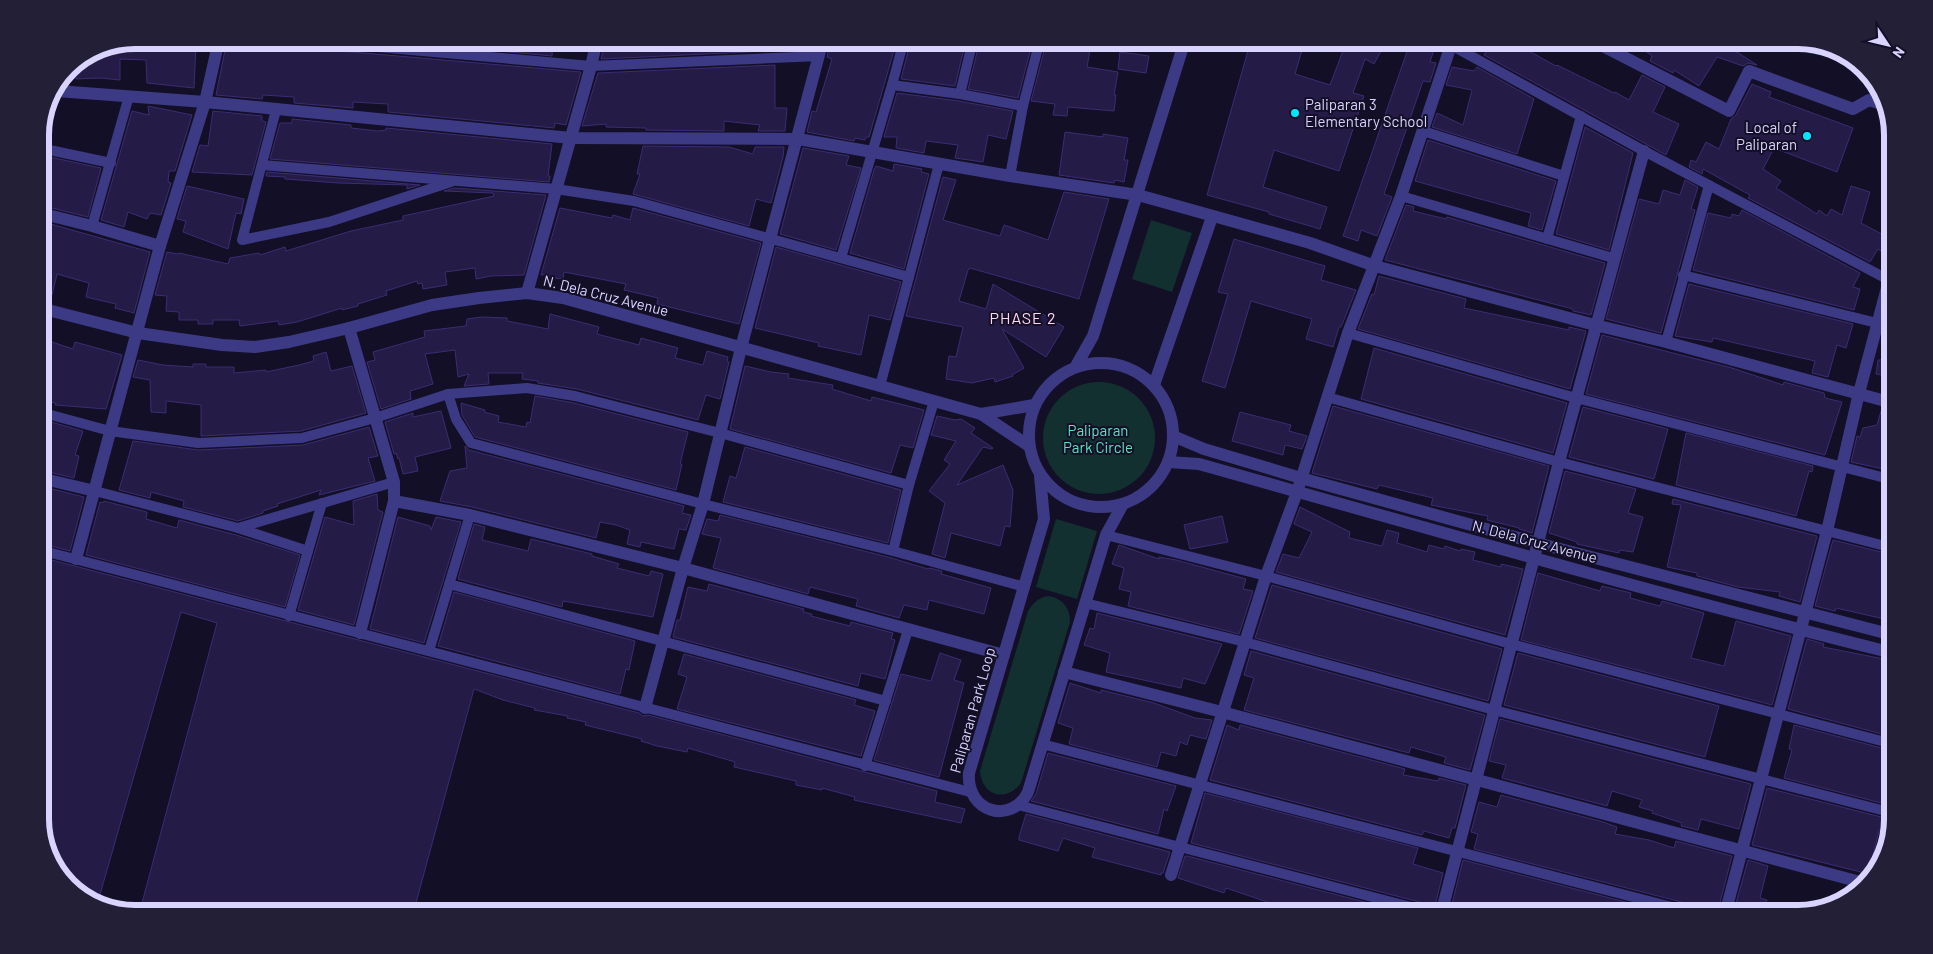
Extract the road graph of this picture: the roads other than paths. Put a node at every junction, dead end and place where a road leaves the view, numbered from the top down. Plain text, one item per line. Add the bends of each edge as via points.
1 (217, 49) edge
2 (399, 49) edge
3 (595, 49) edge
4 (821, 49) edge
5 (902, 49) edge
6 (971, 49) edge
7 (1038, 49) edge
8 (1182, 49) edge
9 (1450, 49) edge
10 (1457, 49) edge
11 (1608, 49) edge
12 (819, 56) junction
13 (591, 66) junction
14 (892, 85) junction
15 (61, 91) edge
16 (960, 94) junction
17 (129, 96) junction
18 (205, 102) junction
19 (1878, 103) edge
20 (1023, 106) junction
21 (276, 110) junction
22 (1581, 116) junction
23 (1423, 131) junction
24 (571, 138) junction
25 (798, 139) junction
26 (49, 150) edge
27 (1644, 151) junction
28 (872, 153) junction
29 (111, 163) junction
30 (938, 164) junction
31 (262, 165) junction
32 (1010, 176) junction
33 (1564, 176) junction
34 (456, 181) junction
35 (1710, 185) junction
36 (556, 189) junction
37 (1138, 195) junction
38 (1401, 196) junction
39 (49, 215) edge
40 (1212, 217) junction
41 (92, 226) junction
42 (770, 238) junction
43 (1547, 239) junction
44 (160, 246) junction
45 (841, 258) junction
46 (1613, 258) junction
47 (1374, 266) junction
48 (1683, 276) junction
49 (909, 277) junction
50 (1884, 277) edge
51 (527, 293) junction
52 (1884, 299) edge
53 (49, 310) edge
54 (1878, 322) junction
55 (1884, 324) edge
56 (1595, 325) junction
57 (349, 328) junction
58 (138, 333) junction
59 (1348, 333) junction
60 (1666, 342) junction
61 (741, 348) junction
62 (1076, 366) junction
63 (1154, 385) junction
64 (880, 386) junction
65 (1859, 393) junction
66 (448, 394) junction
67 (1327, 397) junction
68 (1576, 398) junction
69 (1884, 400) edge
70 (934, 401) junction
71 (1034, 405) junction
72 (49, 414) edge
73 (981, 414) junction
74 (375, 418) junction
75 (110, 431) junction
76 (720, 433) junction
77 (1173, 436) junction
78 (1029, 446) junction
79 (1168, 462) junction
80 (1559, 462) junction
81 (1843, 467) junction
82 (1040, 476) junction
83 (1301, 478) junction
84 (1884, 478) edge
85 (49, 480) edge
86 (394, 482) junction
87 (909, 486) junction
88 (95, 491) junction
89 (1297, 492) junction
90 (394, 501) junction
91 (322, 503) junction
92 (703, 504) junction
93 (1123, 504) junction
94 (470, 515) junction
95 (238, 528) junction
96 (1827, 531) junction
97 (1106, 535) junction
98 (1538, 543) junction
99 (1884, 546) edge
100 (308, 551) junction
101 (893, 551) junction
102 (49, 552) edge
103 (1534, 558) junction
104 (76, 560) junction
105 (683, 568) junction
106 (1266, 576) junction
107 (449, 584) junction
108 (1025, 586) junction
109 (1086, 603) junction
110 (1804, 613) junction
111 (289, 616) junction
112 (908, 630) junction
113 (1800, 630) junction
114 (360, 633) junction
115 (1884, 633) edge
116 (664, 640) junction
117 (1245, 642) junction
118 (1511, 644) junction
119 (429, 651) junction
120 (1884, 651) edge
121 (1004, 655) junction
122 (1064, 672) junction
123 (886, 701) junction
124 (646, 708) junction
125 (1494, 710) junction
126 (1222, 712) junction
127 (1778, 712) junction
128 (1884, 741) edge
129 (1042, 744) junction
130 (865, 766) junction
131 (1760, 778) junction
132 (1476, 779) junction
133 (1201, 784) junction
134 (970, 792) junction
135 (1018, 805) junction
136 (1884, 811) edge
137 (1180, 847) junction
138 (1741, 850) junction
139 (1457, 851) junction
140 (1171, 875) dead end
141 (1858, 881) edge
142 (1404, 905) edge
143 (1442, 905) edge
144 (1664, 905) edge
145 (1727, 905) edge

1 - 18 street
2 - 13 street
3 - 13 street
4 - 12 street
5 - 14 street
6 - 16 street
7 - 20 street
8 - 37 street
9 - 23 street
10 - 22 street
11 - 19 street via 1729,111 1749,71 1853,109 1869,100
12 - 13 street
12 - 25 street
13 - 24 street
14 - 16 street
14 - 28 street
15 - 17 street
16 - 20 street
17 - 18 street
17 - 29 street
18 - 21 street
18 - 44 street
20 - 32 street
21 - 24 street
21 - 31 street
22 - 27 street
22 - 33 street
23 - 33 street
23 - 38 street
24 - 25 street
24 - 36 street
25 - 28 street
25 - 42 street
26 - 29 street
27 - 35 street
27 - 46 street
28 - 30 street
28 - 45 street
29 - 41 street
30 - 32 street
30 - 49 street
31 - 34 street
31 - 34 street via 242,240 329,222
32 - 37 street
33 - 43 street
34 - 36 street
35 - 48 street
35 - 50 street
36 - 42 street via 634,201
36 - 51 street
37 - 40 street
37 - 62 street via 1093,336
38 - 43 street
38 - 47 street
39 - 41 street
40 - 47 street via 1310,244
40 - 63 street
41 - 44 street
42 - 45 street
42 - 61 street
43 - 46 street
44 - 58 street
45 - 49 street
46 - 56 street
47 - 56 street
47 - 59 street
48 - 54 street
48 - 60 street
49 - 64 street
51 - 57 street, N. Dela Cruz Avenue via 432,305
51 - 61 street, N. Dela Cruz Avenue via 563,298
52 - 54 street
53 - 58 street, N. Dela Cruz Avenue
54 - 55 street
54 - 65 street
56 - 60 street
56 - 68 street
57 - 58 street, N. Dela Cruz Avenue via 255,346 222,345
57 - 74 street
58 - 75 street
59 - 67 street
59 - 68 street
60 - 65 street
61 - 64 street, N. Dela Cruz Avenue
61 - 76 street
62 - 63 street via 1110,362 1126,366
62 - 71 street via 1059,375 1044,389
63 - 77 street via 1165,400
64 - 70 street, N. Dela Cruz Avenue
65 - 69 street
65 - 81 street
66 - 74 street
66 - 76 street via 527,388 575,396
66 - 92 street via 456,419 471,443
67 - 80 street
67 - 83 street
68 - 80 street
68 - 81 street
70 - 73 street, N. Dela Cruz Avenue
70 - 87 street
71 - 73 street, N. Dela Cruz Avenue
71 - 78 street via 1028,426
72 - 75 street
73 - 78 street, N. Dela Cruz Avenue
74 - 75 street via 302,438 198,443
74 - 86 street
75 - 88 street
76 - 87 street
76 - 92 street
77 - 79 street
77 - 83 street, N. Dela Cruz Avenue via 1204,449
78 - 82 street
79 - 89 street, N. Dela Cruz Avenue via 1199,464
79 - 93 street via 1150,488
80 - 96 street
80 - 98 street
81 - 84 street
81 - 96 street
82 - 93 street via 1050,488 1077,504 1092,507
82 - 108 street, Paliparan Park Loop via 1044,519
83 - 89 street
83 - 98 street, N. Dela Cruz Avenue
85 - 88 street
86 - 90 street
86 - 91 street
87 - 101 street
88 - 95 street
88 - 104 street
89 - 103 street, N. Dela Cruz Avenue
89 - 106 street
90 - 94 street
90 - 114 street
91 - 95 street
91 - 100 street
92 - 101 street
92 - 105 street
93 - 97 street
94 - 105 street
94 - 107 street
95 - 100 street
96 - 99 street
96 - 110 street
97 - 106 street
97 - 109 street
98 - 103 street
98 - 110 street, N. Dela Cruz Avenue
100 - 111 street
101 - 108 street
102 - 104 street
103 - 113 street, N. Dela Cruz Avenue
103 - 118 street
104 - 111 street
105 - 112 street
105 - 116 street
106 - 117 street
106 - 118 street
107 - 116 street
107 - 119 street
108 - 121 street, Paliparan Park Loop
109 - 117 street
109 - 122 street
110 - 113 street
110 - 115 street, N. Dela Cruz Avenue
111 - 114 street
112 - 121 street
112 - 123 street
113 - 120 street, N. Dela Cruz Avenue
113 - 127 street
114 - 119 street
116 - 123 street
116 - 124 street
117 - 125 street
117 - 126 street
118 - 125 street
118 - 127 street
119 - 124 street
121 - 134 street, Paliparan Park Loop via 968,773
122 - 126 street
122 - 129 street
123 - 130 street
124 - 130 street
125 - 131 street
125 - 132 street
126 - 132 street
126 - 133 street
127 - 128 street
127 - 131 street
129 - 133 street
129 - 135 street via 1028,792
130 - 134 street
131 - 136 street
131 - 138 street
132 - 138 street
132 - 139 street
133 - 137 street
133 - 139 street
134 - 135 street, Paliparan Park Loop via 974,799 991,810 1000,811
135 - 137 street
137 - 140 street
137 - 142 street
138 - 141 street
138 - 145 street
139 - 143 street
139 - 144 street

